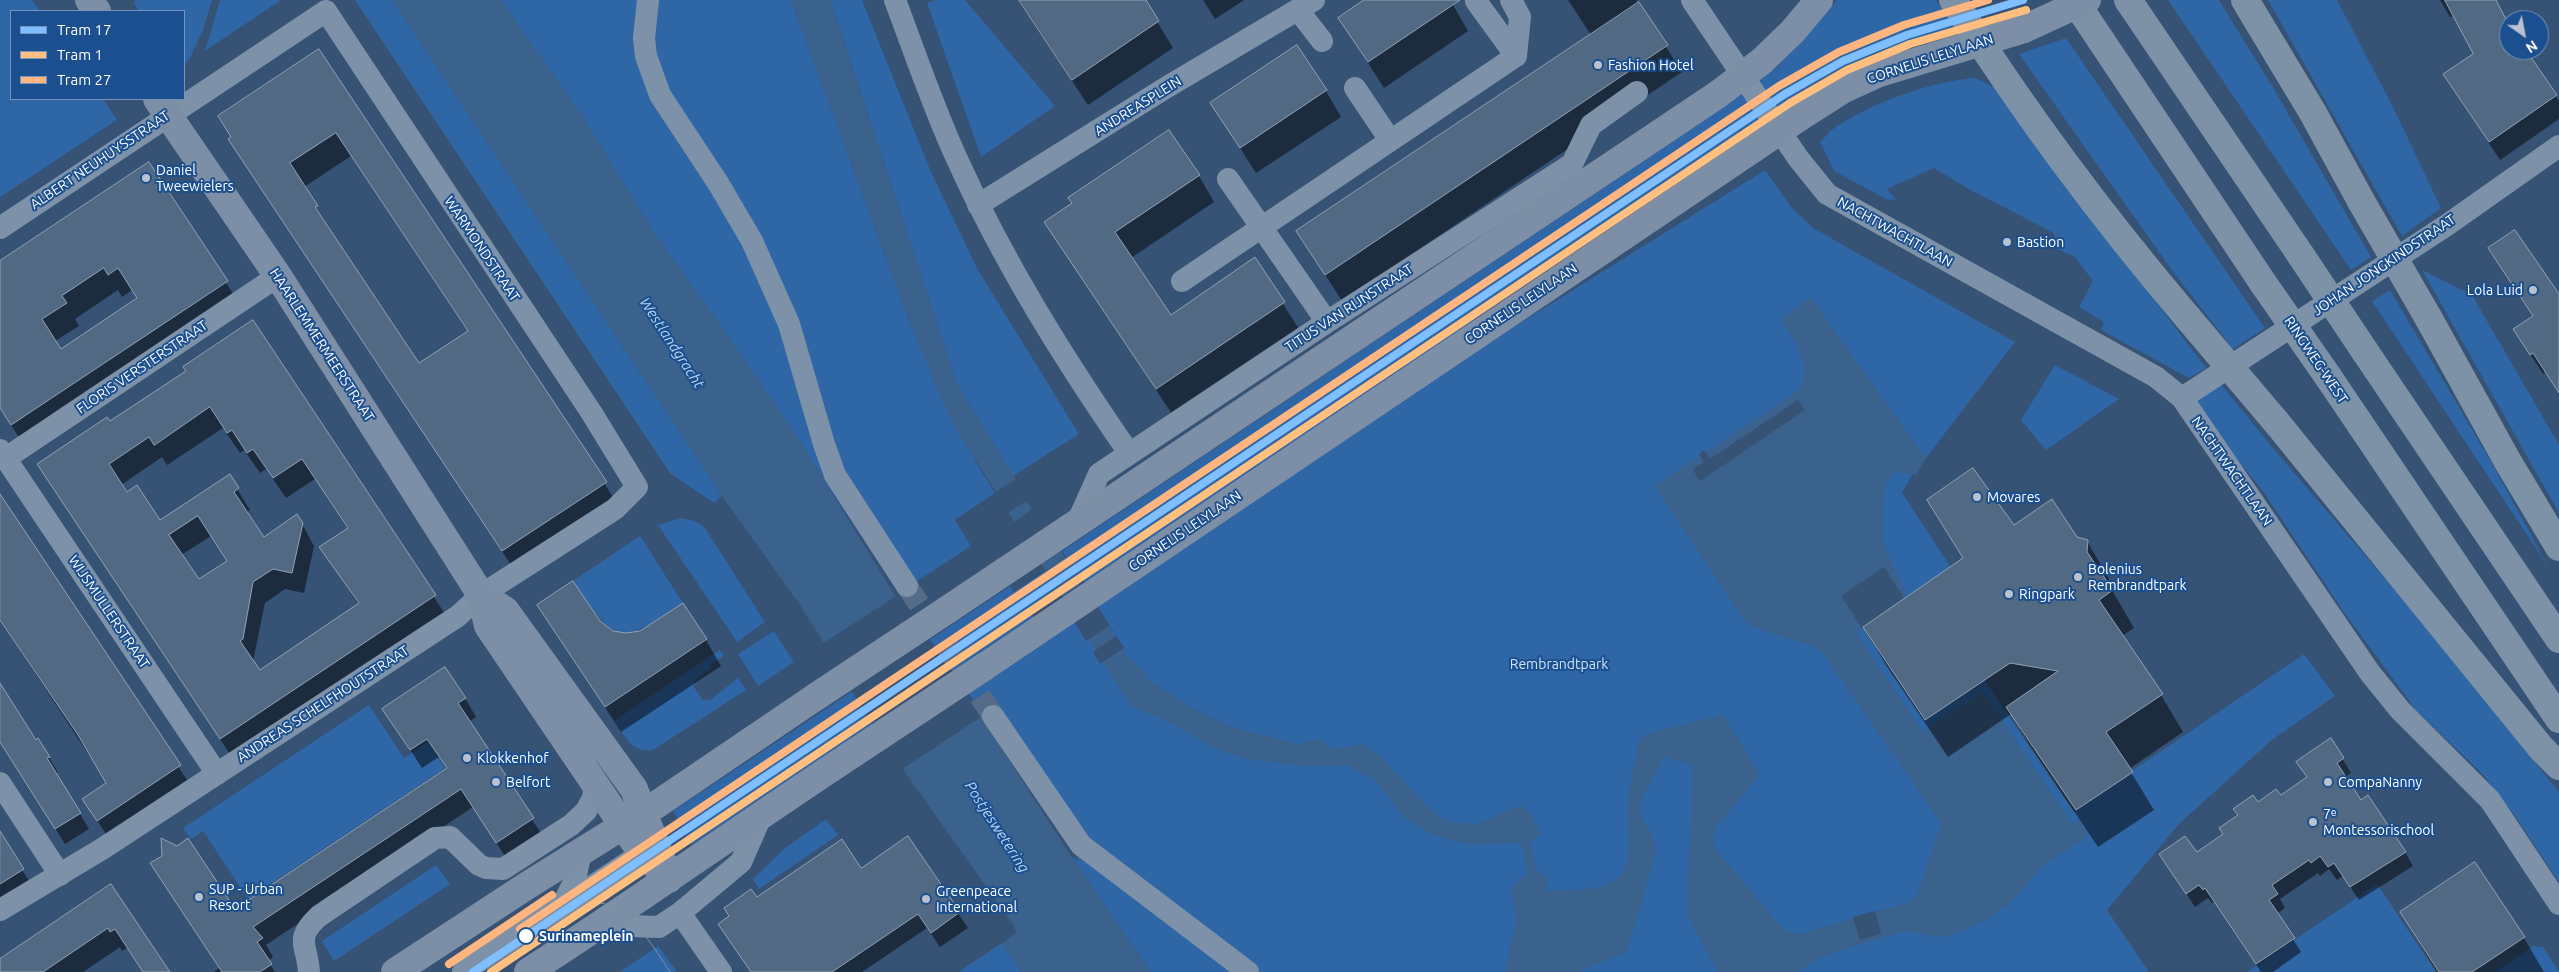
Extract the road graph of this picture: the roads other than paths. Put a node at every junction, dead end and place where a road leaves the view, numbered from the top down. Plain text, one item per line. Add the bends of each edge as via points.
1 (648, 0) edge
2 (895, 0) edge
3 (1510, 0) edge
4 (1692, 0) edge
5 (1819, 0) edge
6 (1953, 0) edge
7 (2074, 0) edge
8 (2087, 0) edge
9 (2128, 0) edge
10 (2245, 0) edge
11 (1476, 1) edge
12 (1306, 5) edge
13 (1709, 10) edge
14 (326, 11) joint
15 (1322, 41) dead end
16 (1980, 42) junction
17 (1516, 56) junction
18 (1355, 88) dead end
19 (1637, 92) dead end
20 (185, 94) edge
21 (175, 100) edge
22 (163, 107) edge
23 (1390, 140) junction
24 (2559, 146) edge
25 (1572, 164) junction
26 (1602, 172) junction
27 (1228, 179) dead end
28 (978, 205) junction
29 (0, 228) edge
30 (1262, 228) junction
31 (278, 276) junction
32 (1182, 281) dead end
33 (1326, 322) junction
34 (2182, 398) junction
35 (1128, 453) junction
36 (3, 454) edge
37 (637, 487) joint
38 (1077, 523) junction
39 (2559, 547) edge
40 (907, 586) tunnel mouth
41 (481, 595) junction
42 (2559, 639) edge
43 (993, 716) tunnel mouth
44 (2559, 720) edge
45 (2559, 766) edge
46 (217, 774) junction
47 (0, 783) edge
48 (595, 783) junction
49 (762, 814) junction
50 (628, 818) junction
51 (571, 825) junction
52 (649, 849) junction
53 (582, 851) junction
54 (60, 875) junction
55 (669, 879) junction
56 (2559, 904) edge
57 (562, 907) junction
58 (0, 910) edge
59 (680, 914) junction
60 (600, 925) junction
61 (403, 968) edge
62 (309, 972) edge
63 (463, 972) edge
64 (528, 972) edge
65 (721, 972) edge
66 (1248, 972) edge

1 - 40 street via 644,38 646,56 660,95 752,241 788,324 835,475
2 - 28 street via 956,158
3 - 17 street via 1520,17
4 - 13 street, NACHTWACHTLAAN
5 - 26 main road, bridge via 1762,61
6 - 16 highway
7 - 44 highway, RINGWEG-WEST, bridge
8 - 16 main road, CORNELIS LELYLAAN, bridge via 2024,29
9 - 42 highway, bridge
10 - 39 highway, bridge via 2313,113
11 - 17 street
12 - 15 street, ANDREASPLEIN
12 - 28 street, ANDREASPLEIN
13 - 34 street, NACHTWACHTLAAN via 1761,103 1827,194 2156,377
14 - 20 street, ALBERT NEUHUYSSTRAAT
14 - 37 street, WARMONDSTRAAT
16 - 45 highway, bridge via 2138,260 2277,422 2541,748
16 - 49 main road, CORNELIS LELYLAAN, bridge via 1879,73 1844,89
17 - 23 street
18 - 23 street
19 - 25 street via 1591,124
21 - 22 street, ALBERT NEUHUYSSTRAAT
22 - 29 street, ALBERT NEUHUYSSTRAAT
22 - 31 main road, HAARLEMMERMEERSTRAAT
23 - 30 street
24 - 34 street, JOHAN JONGKINDSTRAAT via 2447,225
25 - 26 street via 1589,165
25 - 33 street, TITUS VAN RIJNSTRAAT
26 - 38 main road
27 - 30 street
28 - 35 street via 1011,270 1072,371
30 - 32 street
30 - 33 street
31 - 36 street, FLORIS VERSTERSTRAAT
31 - 41 main road, HAARLEMMERMEERSTRAAT
33 - 35 street, TITUS VAN RIJNSTRAAT
34 - 56 street, NACHTWACHTLAAN via 2370,673 2400,710 2490,800
35 - 38 street, TITUS VAN RIJNSTRAAT via 1099,474
36 - 46 street, WIJSMULLERSTRAAT
37 - 41 street, ANDREAS SCHELFHOUTSTRAAT via 615,509
38 - 50 main road, bridge
41 - 46 street, ANDREAS SCHELFHOUTSTRAAT via 458,616
41 - 48 main road via 488,626
41 - 50 main road via 505,610 634,789
43 - 66 street via 1081,844
46 - 54 street, ANDREAS SCHELFHOUTSTRAAT
47 - 54 street
48 - 50 main road
48 - 51 street via 586,811
49 - 55 main road
49 - 59 street via 741,862
50 - 51 street
50 - 52 main road
50 - 53 main road
51 - 62 street via 503,869 479,865 450,837 435,838 308,926 302,942
52 - 55 main road
52 - 57 street
53 - 57 street via 575,880
53 - 61 main road
54 - 58 street, ANDREAS SCHELFHOUTSTRAAT
55 - 60 main road
57 - 63 street
59 - 60 street via 659,927
59 - 65 street
60 - 64 main road

